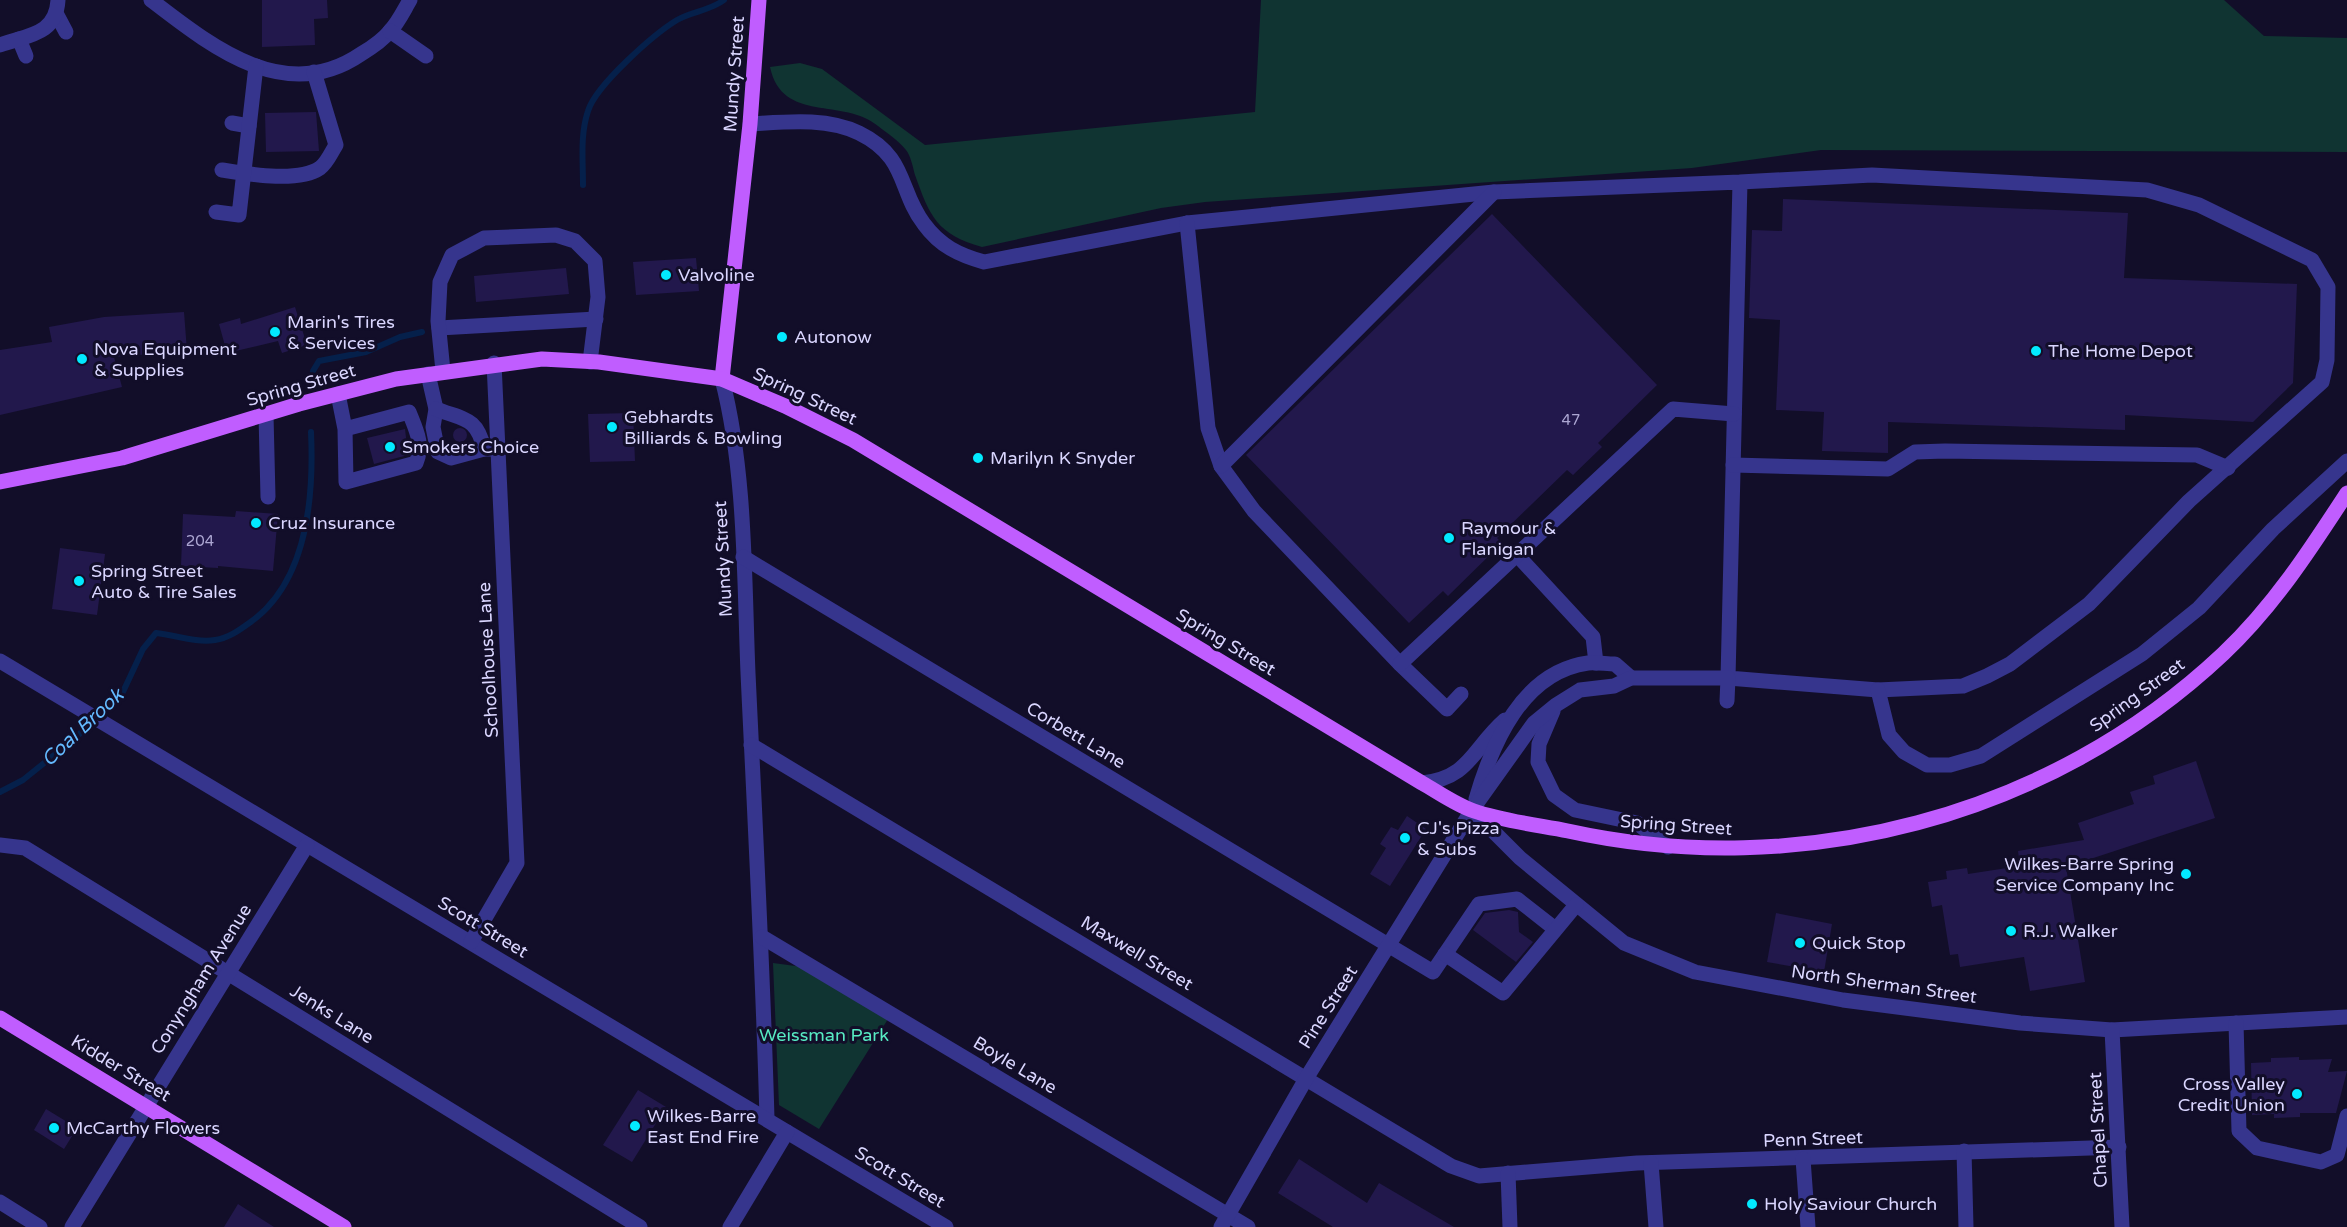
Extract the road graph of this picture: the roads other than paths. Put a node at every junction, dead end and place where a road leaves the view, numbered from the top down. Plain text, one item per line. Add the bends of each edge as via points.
1 (151, 0) edge
2 (410, 0) edge
3 (759, 0) edge
4 (57, 8) edge
5 (390, 31) junction
6 (66, 32) dead end
7 (19, 39) junction
8 (0, 45) edge
9 (26, 56) dead end
10 (426, 56) dead end
11 (256, 66) junction
12 (314, 72) junction
13 (232, 123) dead end
14 (750, 124) junction
15 (249, 126) junction
16 (222, 171) dead end
17 (243, 173) junction
18 (1740, 182) junction
19 (1494, 192) junction
20 (216, 212) dead end
21 (1187, 223) junction
22 (596, 319) junction
23 (439, 328) junction
24 (590, 362) junction
25 (494, 363) junction
26 (435, 373) junction
27 (722, 379) junction
28 (338, 394) junction
29 (436, 409) junction
30 (1734, 414) junction
31 (266, 415) junction
32 (345, 429) junction
33 (484, 449) junction
34 (500, 449) junction
35 (2347, 461) edge
36 (1733, 465) junction
37 (1221, 466) junction
38 (2228, 468) junction
39 (0, 482) edge
40 (2347, 493) edge
41 (268, 497) dead end
42 (1518, 556) junction
43 (743, 557) junction
44 (0, 661) edge
45 (1596, 663) junction
46 (1400, 664) junction
47 (1631, 678) junction
48 (1728, 678) junction
49 (1878, 690) junction
50 (1461, 694) dead end
51 (1726, 701) dead end
52 (1556, 705) junction
53 (1512, 714) junction
54 (751, 745) junction
55 (1422, 783) junction
56 (1472, 810) junction
57 (0, 845) edge
58 (307, 845) junction
59 (1668, 847) junction
60 (1576, 905) junction
61 (1554, 928) junction
62 (762, 937) junction
63 (471, 942) junction
64 (1389, 947) junction
65 (1445, 954) junction
66 (228, 972) junction
67 (2347, 1017) edge
68 (0, 1018) edge
69 (2236, 1023) junction
70 (2112, 1030) junction
71 (1307, 1077) junction
72 (145, 1106) junction
73 (2347, 1116) edge
74 (767, 1119) junction
75 (787, 1132) junction
76 (2119, 1148) junction
77 (1964, 1151) junction
78 (1803, 1159) junction
79 (1651, 1163) junction
80 (1508, 1173) junction
81 (0, 1202) edge
82 (1224, 1221) edge
83 (40, 1227) edge
84 (72, 1227) edge
85 (344, 1227) edge
86 (640, 1227) edge
87 (730, 1227) edge
88 (946, 1227) edge
89 (1248, 1227) edge
90 (1510, 1227) edge
91 (1656, 1227) edge
92 (1808, 1227) edge
93 (1966, 1227) edge
94 (2122, 1227) edge

1 - 11 street via 216,47
2 - 5 street
3 - 14 main road, Mundy Street
4 - 6 street
4 - 7 street via 43,31
5 - 10 street
5 - 12 street via 343,66
7 - 8 street
7 - 9 street
11 - 12 street via 269,72
11 - 15 street
12 - 17 street via 336,146 326,162 301,176
13 - 15 street
14 - 21 street via 811,122 838,126 866,137 893,160 923,224 940,243 959,255 984,262
14 - 27 main road, Mundy Street
15 - 17 street
16 - 17 street
17 - 20 street via 239,215
18 - 19 street
18 - 30 street
18 - 38 street via 1872,175 2147,190 2199,205 2312,260 2328,286 2327,360 2322,382
19 - 21 street
19 - 37 street
21 - 37 street via 1208,428
22 - 23 street
22 - 23 street via 595,261 575,241 556,235 484,238 452,255 440,282
22 - 24 street
23 - 26 street
24 - 25 main road, Spring Street via 542,359
24 - 27 main road, Spring Street
25 - 26 main road, Spring Street
25 - 34 street, Schoolhouse Lane
26 - 28 main road, Spring Street
26 - 29 street
27 - 43 street, Mundy Street via 734,424
27 - 55 main road, Spring Street via 853,440
28 - 31 main road, Spring Street
28 - 32 street
29 - 33 street via 471,421 480,433
29 - 33 street via 438,452 451,458
30 - 36 street
30 - 42 street via 1674,409
31 - 39 main road, Spring Street via 122,458
31 - 41 street
32 - 32 street via 346,482 416,463 421,452 409,412
33 - 34 street
34 - 63 street, Schoolhouse Lane via 517,863
35 - 49 street via 2273,529 2199,608 2142,654 1981,756 1950,765 1927,765 1904,752 1889,735
36 - 38 street via 1888,469 1915,452 1945,451 2196,455
36 - 48 street
37 - 46 street via 1254,511
38 - 49 street via 2189,501 2089,604 2010,664 1963,686
40 - 59 main road, Spring Street via 2269,606 2224,653 2127,730 2064,768 1998,798 1849,839 1719,849
42 - 45 street via 1593,637
42 - 46 street
43 - 54 street, Mundy Street
43 - 64 street, Corbett Lane
44 - 58 street, Scott Street
45 - 47 street via 1616,664
45 - 53 street via 1565,670 1533,689
46 - 50 street via 1447,709
47 - 48 street
47 - 52 street via 1614,686 1580,690
48 - 49 street
48 - 51 street
52 - 56 street via 1534,723
52 - 59 street via 1539,744 1538,762 1554,795 1575,810 1637,823
53 - 55 street via 1485,737 1451,777
53 - 56 street via 1482,777
54 - 62 street, Mundy Street
54 - 71 street, Maxwell Street
55 - 56 main road, Spring Street
56 - 59 main road, Spring Street via 1605,840
56 - 60 street, North Sherman Street via 1520,858
56 - 64 street, Pine Street
57 - 66 street, Jenks Lane via 25,848
58 - 63 street, Scott Street
58 - 66 street, Conyngham Avenue
60 - 61 street
60 - 70 street, North Sherman Street via 1624,943 1695,972 1843,1000 2020,1023
61 - 65 street via 1517,899 1479,904
61 - 65 street via 1503,993
62 - 74 street, Mundy Street
62 - 82 street, Boyle Lane
63 - 74 street, Scott Street
64 - 65 street, Corbett Lane via 1433,972
64 - 71 street, Pine Street
66 - 72 street, Conyngham Avenue
66 - 86 street, Jenks Lane
67 - 69 street, North Sherman Street
68 - 72 main road, Kidder Street
69 - 70 street, North Sherman Street
69 - 73 street via 2239,1131 2257,1148 2321,1162 2331,1159 2337,1155
70 - 76 street, Chapel Street
71 - 80 street, Maxwell Street via 1451,1166 1479,1176
71 - 82 street, Pine Street
72 - 84 street, Conyngham Avenue
72 - 85 main road, Kidder Street
74 - 75 street, Scott Street
75 - 87 street
75 - 88 street, Scott Street
76 - 77 street, Penn Street
76 - 94 street, Chapel Street
77 - 78 street, Penn Street
77 - 93 street
78 - 79 street, Penn Street
78 - 92 street
79 - 80 street, Penn Street
79 - 91 street
80 - 90 street
81 - 83 street
82 - 89 street, Boyle Lane

